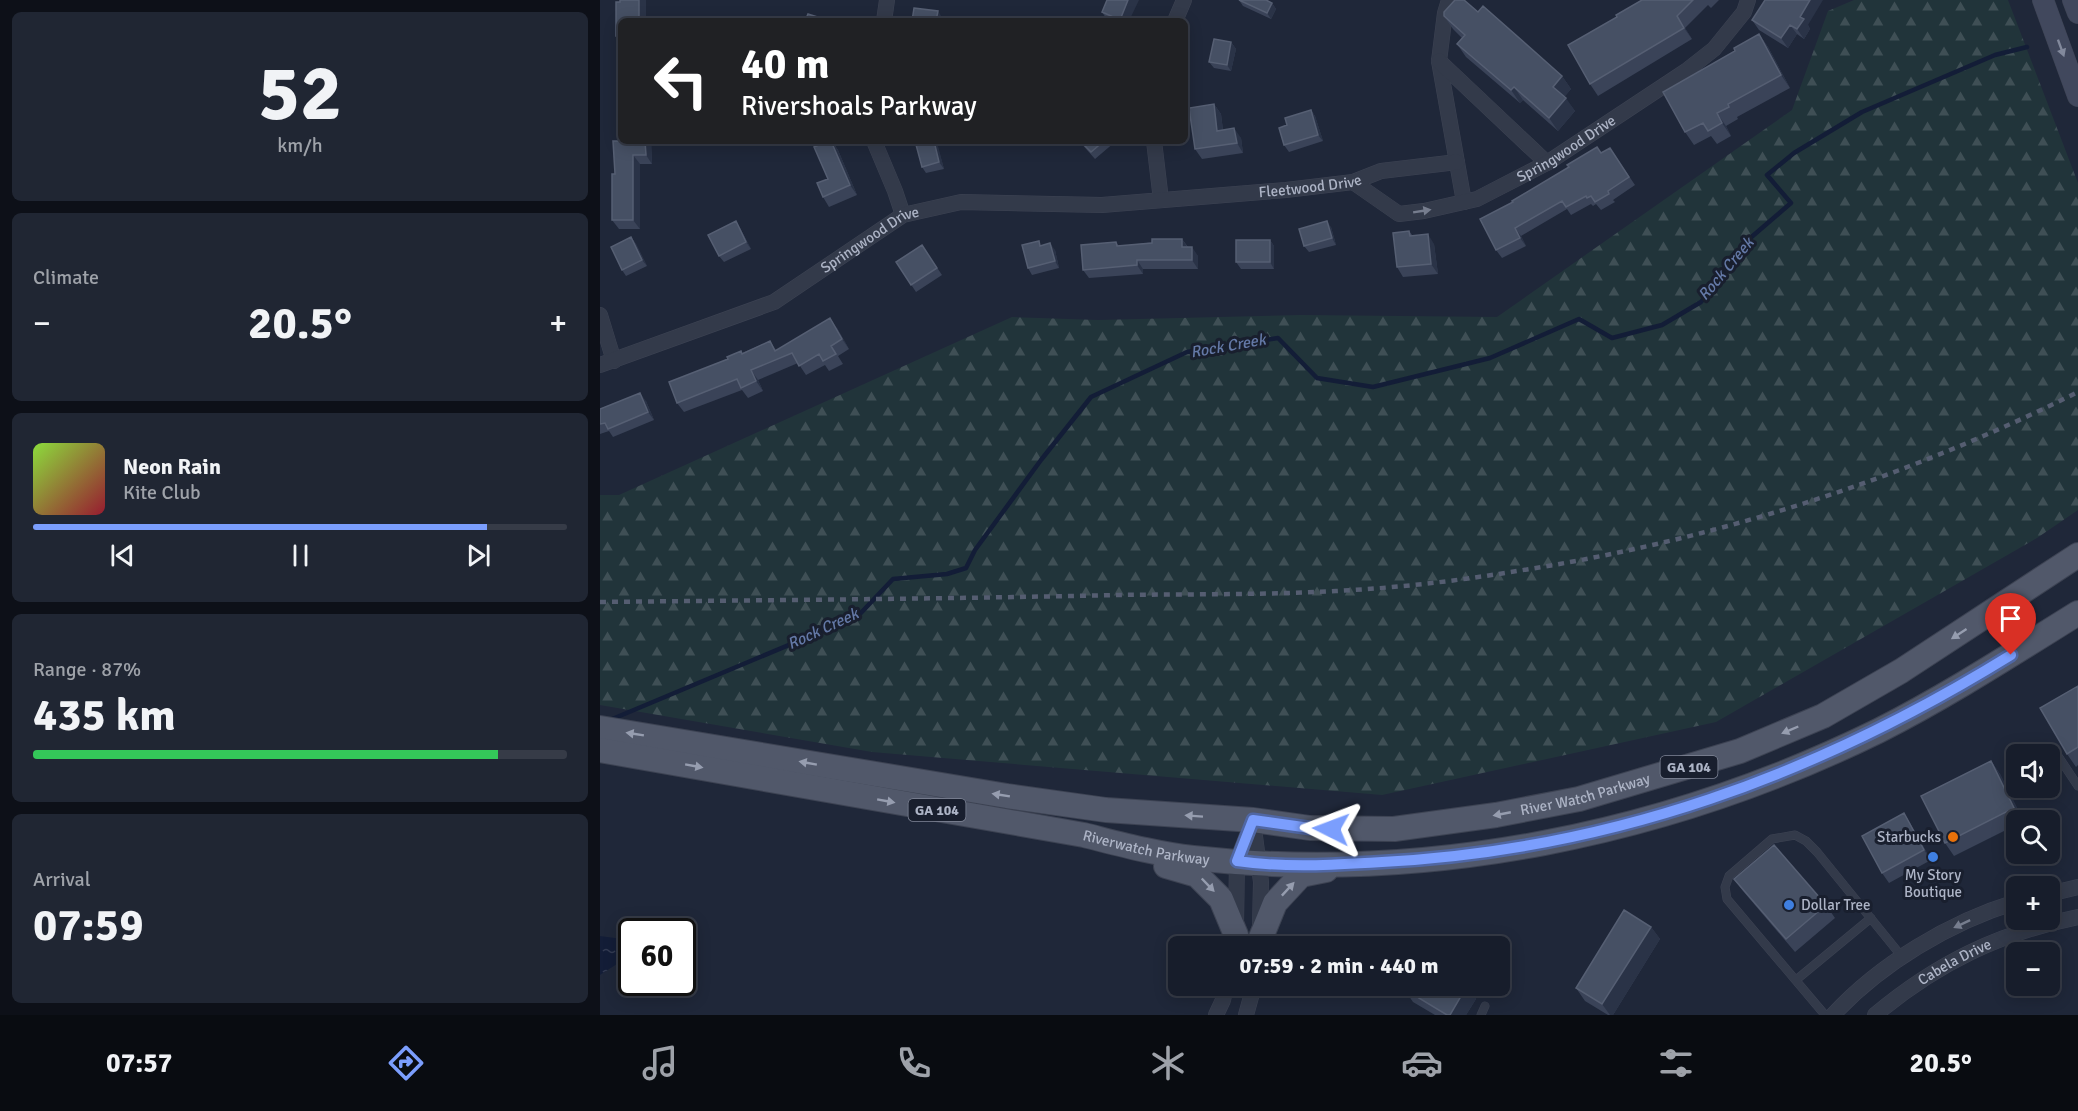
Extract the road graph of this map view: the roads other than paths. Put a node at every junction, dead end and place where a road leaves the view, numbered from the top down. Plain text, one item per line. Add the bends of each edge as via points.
1 (887, 0) edge
2 (1184, 0) edge
3 (1449, 0) edge
4 (1748, 0) edge
5 (2043, 0) edge
6 (2073, 0) edge
7 (2078, 13) edge
8 (884, 18) edge
9 (1176, 18) edge
10 (1439, 61) junction
11 (2078, 96) edge
12 (875, 144) edge
13 (1154, 144) edge
14 (1457, 162) junction
15 (1547, 163) junction
16 (1353, 182) junction
17 (1161, 200) junction
18 (1464, 202) junction
19 (903, 215) junction
20 (600, 315) edge
21 (607, 363) edge
22 (2078, 555) edge
23 (2078, 613) edge
24 (600, 728) edge
25 (600, 750) edge
26 (2060, 759) edge
27 (2078, 786) edge
28 (993, 820) junction
29 (1253, 820) junction
30 (1248, 863) junction
31 (1353, 864) junction
32 (2078, 887) edge
33 (2060, 891) edge
34 (2006, 906) edge
35 (2078, 917) edge
36 (1871, 918) junction
37 (1233, 936) edge
38 (1236, 936) edge
39 (1260, 936) edge
40 (1263, 936) edge
41 (1903, 958) junction
42 (1796, 980) junction
43 (1224, 996) edge
44 (1251, 996) edge
45 (1485, 1006) dead end
46 (1216, 1015) edge
47 (1246, 1015) edge
48 (1481, 1015) edge
49 (1825, 1015) edge
50 (1833, 1015) edge
51 (1875, 1015) edge

1 - 8 street
2 - 9 street
3 - 10 street
4 - 15 street, Springwood Drive via 1744,12 1714,49
5 -> 11 main road
6 - 7 main road
10 - 14 street
10 - 15 street
12 - 19 street
13 - 17 street
14 - 16 street, Fleetwood Drive via 1381,171
14 - 18 street
15 - 18 street, Springwood Drive
16 - 17 street, Fleetwood Drive
16 -> 18 street, Springwood Drive via 1399,214
17 - 19 street, Springwood Drive via 1102,205 961,202
19 - 21 street, Springwood Drive via 774,302
20 - 21 street
22 -> 29 main road, River Watch Parkway / GA 104 via 1901,671 1822,716 1740,751 1579,799 1394,830 1310,828
23 - 31 main road, Riverwatch Parkway / GA 104 via 1880,730 1712,800 1538,844 1455,856
29 -> 24 main road, Riverwatch Parkway / GA 104 via 1106,810
25 -> 28 main road, Riverwatch Parkway / GA 104
26 - 27 lane
28 - 30 main road, Riverwatch Parkway / GA 104 via 1084,835 1142,850
28 -> 37 main road via 1057,843 1159,863 1197,875 1221,899
29 - 30 street
29 - 30 street
30 - 31 main road, Riverwatch Parkway / GA 104
30 - 38 street
30 - 39 street via 1261,882
40 -> 31 main road via 1275,903 1301,875
32 - 33 street
34 -> 41 street, Cabela Drive via 1935,937
35 - 51 street, Cabela Drive via 2011,934 1970,952 1938,969
36 - 41 lane
36 - 42 lane
36 - 42 lane via 1806,841 1795,835 1772,839 1729,876 1725,887 1727,899
41 - 50 street, Cabela Drive
42 - 49 lane
43 - 46 street
44 - 47 street
45 - 48 lane

